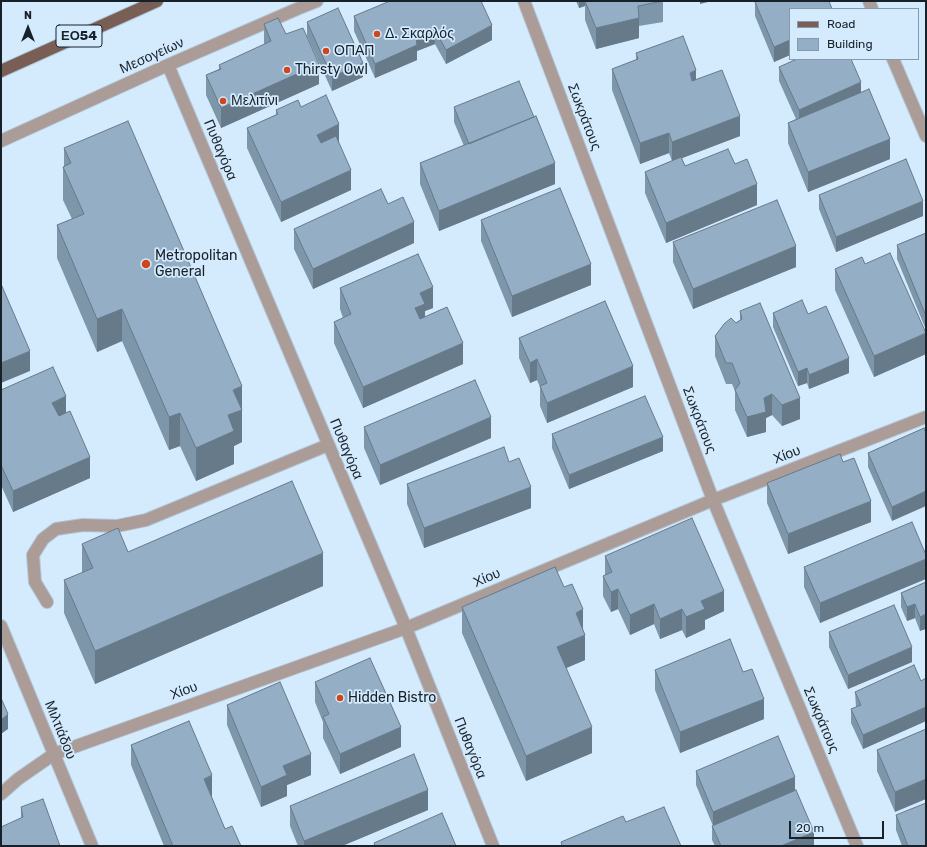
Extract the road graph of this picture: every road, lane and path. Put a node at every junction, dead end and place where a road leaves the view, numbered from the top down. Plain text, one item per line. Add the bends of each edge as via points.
1 (157, 1) edge
2 (317, 1) edge
3 (524, 1) edge
4 (893, 60) edge
5 (168, 65) junction
6 (1, 71) edge
7 (926, 136) edge
8 (1, 141) edge
9 (926, 417) edge
10 (328, 445) junction
11 (713, 500) junction
12 (47, 602) dead end
13 (1, 626) edge
14 (406, 628) junction
15 (54, 754) junction
16 (1, 794) edge
17 (92, 846) edge
18 (493, 846) edge
19 (857, 846) edge

1 - 6 main road, ΕΟ54
2 - 5 street, Μεσογείων
3 - 11 street, Σωκράτους
4 - 7 street
5 - 8 street, Μεσογείων
5 - 10 street, Πυθαγόρα
9 - 11 street, Χίου
10 - 12 street via 146,520 117,526 83,524 56,529 43,539 33,554 35,582
10 - 14 street, Πυθαγόρα
11 - 14 street, Χίου
11 - 19 street, Σωκράτους
13 - 15 street, Μιλτιάδου
14 - 15 street, Χίου
14 - 18 street, Πυθαγόρα
15 - 16 street, Χίου
15 - 17 street, Μιλτιάδου

